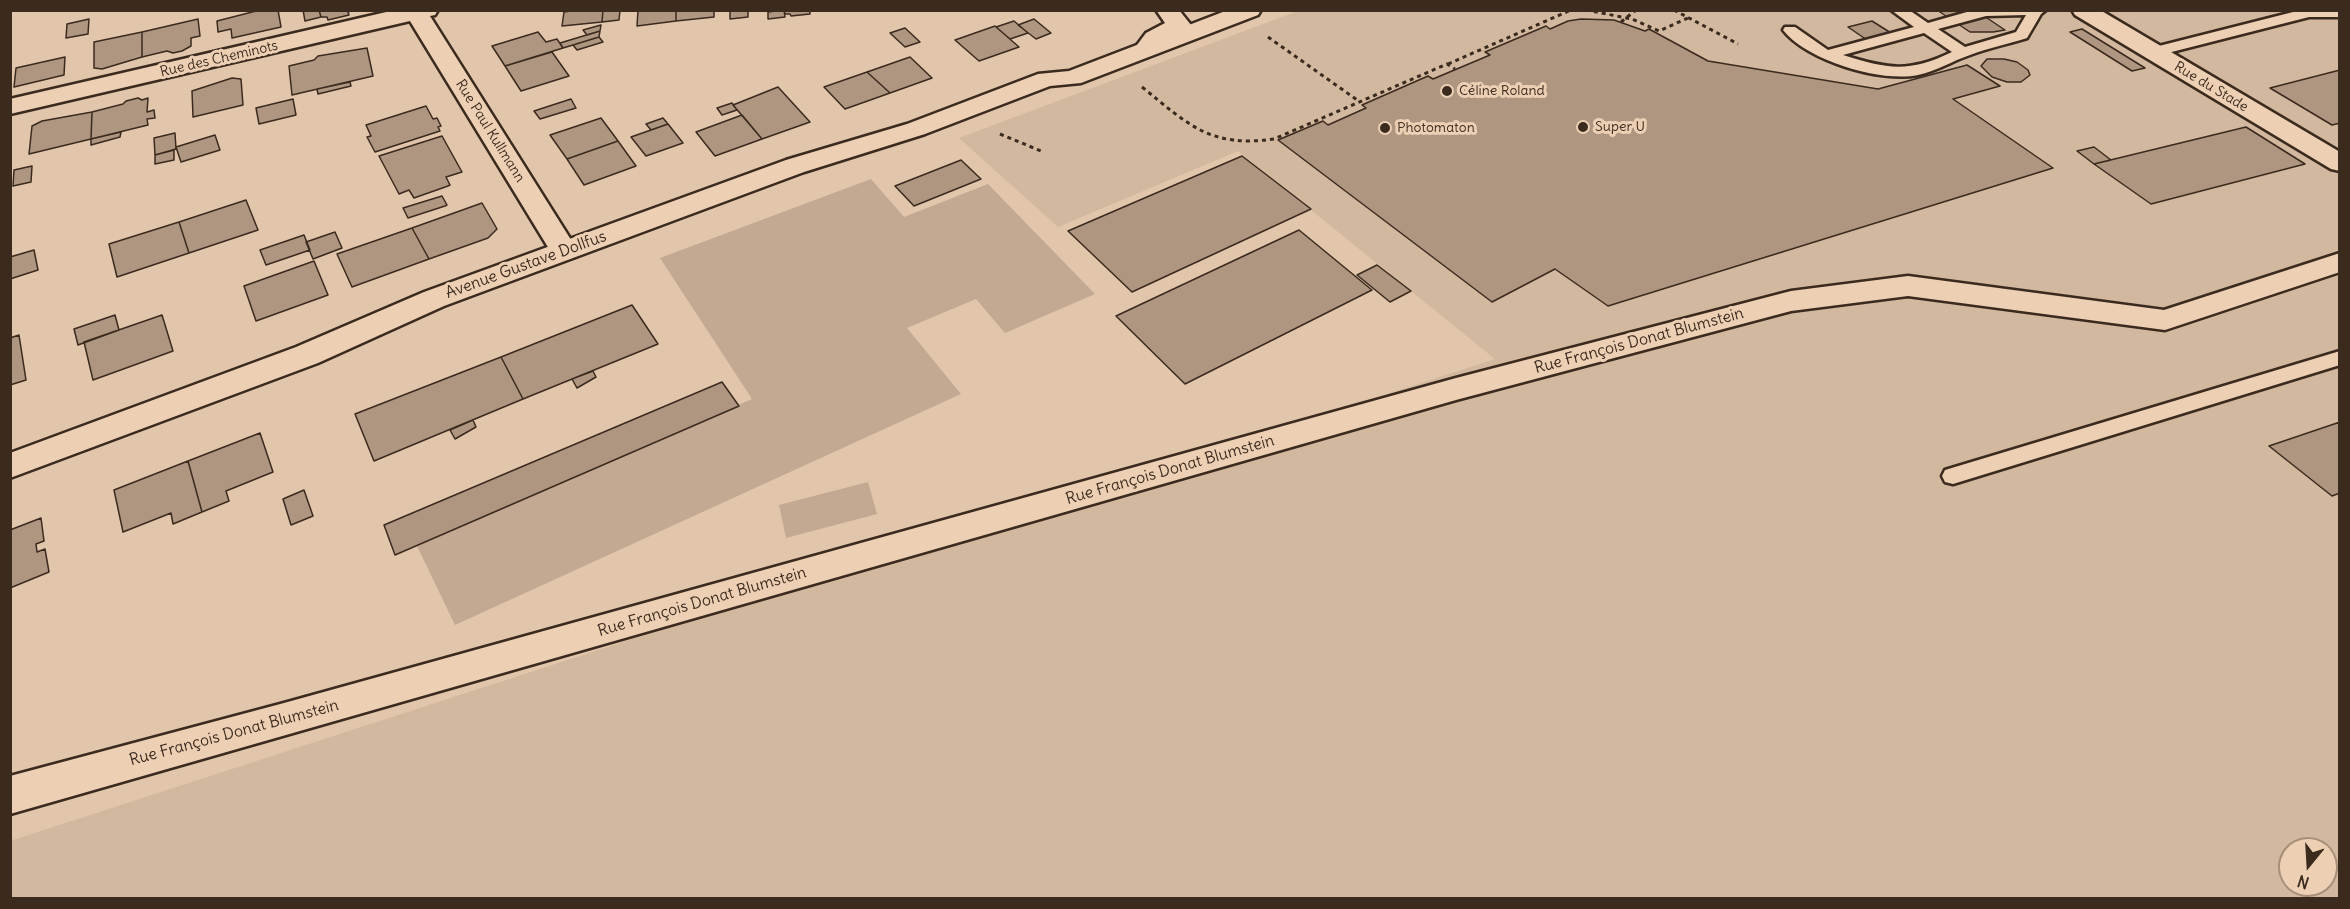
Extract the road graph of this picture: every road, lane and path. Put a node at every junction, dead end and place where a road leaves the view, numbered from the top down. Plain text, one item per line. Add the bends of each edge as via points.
1 (1197, 10) edge
2 (1250, 10) edge
3 (1571, 10) edge
4 (1586, 10) edge
5 (1636, 10) edge
6 (1674, 10) edge
7 (1898, 10) edge
8 (2083, 10) edge
9 (420, 11) edge
10 (1565, 11) edge
11 (2037, 11) edge
12 (2338, 12) edge
13 (1170, 15) edge
14 (1626, 17) junction
15 (1689, 18) junction
16 (1621, 22) dead end
17 (1925, 28) junction
18 (1790, 30) dead end
19 (1738, 44) dead end
20 (1279, 45) dead end
21 (1146, 49) junction
22 (1963, 52) junction
23 (2152, 52) junction
24 (1827, 54) junction
25 (1448, 64) junction
26 (1455, 69) dead end
27 (1047, 79) junction
28 (1139, 84) dead end
29 (1360, 102) junction
30 (10, 107) edge
31 (1003, 135) dead end
32 (1041, 151) dead end
33 (2340, 163) edge
34 (564, 250) junction
35 (2340, 262) edge
36 (2340, 358) edge
37 (10, 466) edge
38 (1953, 476) dead end
39 (10, 795) edge

1 - 13 street, Avenue Gustave Dollfus
2 - 21 street, Avenue Gustave Dollfus
3 - 10 path
4 - 14 path
5 - 14 path
6 - 15 path
7 - 17 lane
8 - 23 street, Rue du Stade
9 - 30 street, Rue des Cheminots
9 - 34 street, Rue Paul Kullmann
10 - 25 path
11 - 17 lane via 1985,12
11 - 22 lane via 2022,35
12 - 23 lane via 2309,14
13 - 21 street via 1179,25 1154,38
13 - 27 street, Avenue Gustave Dollfus via 1056,67
14 - 15 path via 1659,31
14 - 16 path
15 - 19 path
17 - 22 lane
17 - 24 lane
18 - 24 lane
20 - 29 path
21 - 27 street, Avenue Gustave Dollfus via 1072,78
22 - 24 lane via 1937,65 1895,72
23 - 33 street, Rue du Stade
25 - 26 path
25 - 29 path
27 - 34 street, Avenue Gustave Dollfus via 916,129 795,166
28 - 29 path via 1200,133 1238,143 1274,139
31 - 32 path
34 - 37 street, Avenue Gustave Dollfus via 408,309 297,359
35 - 39 street, Rue François Donat Blumstein via 2165,320 1908,286 1791,301 1444,393
36 - 38 lane

